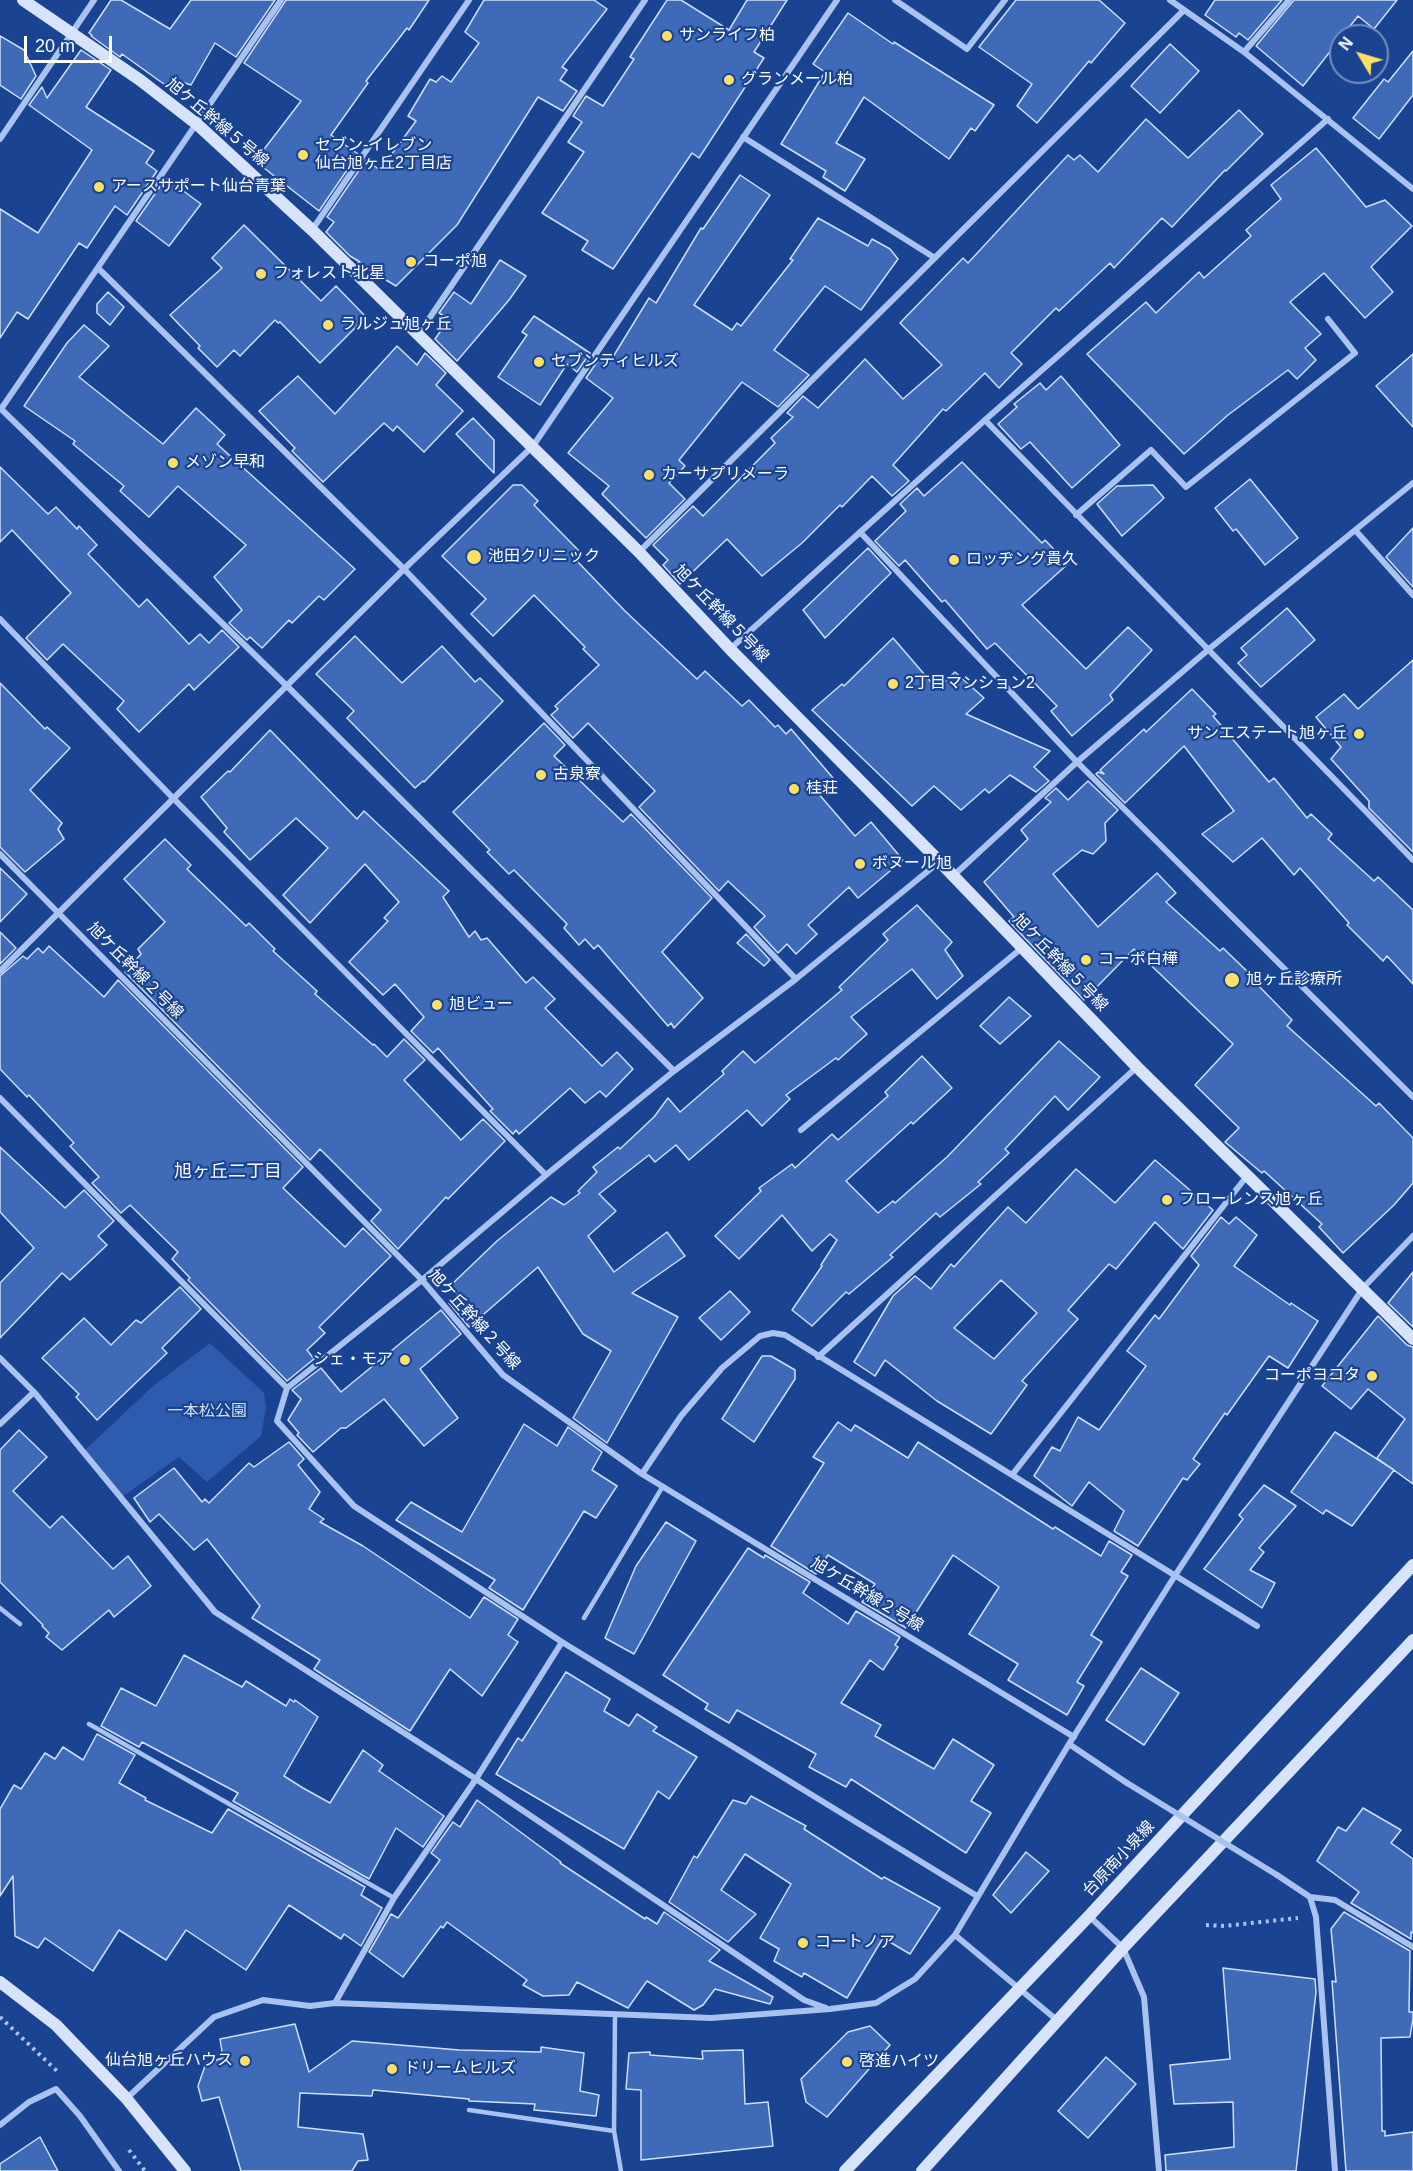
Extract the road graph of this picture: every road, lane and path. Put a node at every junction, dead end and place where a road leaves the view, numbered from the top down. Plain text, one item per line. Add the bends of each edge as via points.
1 (23, 0) edge
2 (94, 0) edge
3 (281, 0) edge
4 (469, 0) edge
5 (645, 0) edge
6 (837, 0) edge
7 (895, 0) edge
8 (1005, 0) edge
9 (1170, 0) edge
10 (1289, 0) edge
11 (1184, 10) junction
12 (73, 33) junction
13 (1244, 52) junction
14 (1328, 119) junction
15 (198, 125) junction
16 (743, 137) junction
17 (0, 140) edge
18 (1413, 189) edge
19 (312, 230) junction
20 (935, 258) junction
21 (99, 268) junction
22 (1328, 319) dead end
23 (418, 335) junction
24 (0, 409) edge
25 (985, 420) junction
26 (533, 446) junction
27 (1413, 483) edge
28 (1076, 515) junction
29 (1356, 531) junction
30 (860, 532) junction
31 (639, 552) junction
32 (404, 569) junction
33 (1413, 595) edge
34 (0, 619) edge
35 (730, 649) junction
36 (1209, 649) junction
37 (287, 686) junction
38 (1077, 762) junction
39 (172, 797) junction
40 (0, 854) edge
41 (1413, 860) edge
42 (939, 861) junction
43 (953, 876) junction
44 (57, 912) junction
45 (1023, 947) junction
46 (0, 971) edge
47 (796, 979) junction
48 (1137, 1067) junction
49 (674, 1071) junction
50 (1413, 1097) edge
51 (0, 1098) edge
52 (801, 1131) dead end
53 (546, 1175) junction
54 (1247, 1176) junction
55 (1413, 1236) edge
56 (422, 1280) junction
57 (1363, 1288) junction
58 (1413, 1339) edge
59 (818, 1357) junction
60 (0, 1358) edge
61 (287, 1388) junction
62 (34, 1392) junction
63 (0, 1425) edge
64 (642, 1474) junction
65 (1012, 1475) junction
66 (663, 1486) junction
67 (1413, 1564) edge
68 (1176, 1575) junction
69 (0, 1608) edge
70 (584, 1618) dead end
71 (20, 1624) dead end
72 (1257, 1626) dead end
73 (1413, 1640) edge
74 (562, 1642) junction
75 (89, 1724) dead end
76 (1074, 1737) junction
77 (1069, 1744) junction
78 (476, 1779) junction
79 (977, 1896) junction
80 (1310, 1896) junction
81 (394, 1898) junction
82 (1089, 1916) junction
83 (1303, 1918) dead end
84 (1206, 1925) dead end
85 (955, 1935) junction
86 (1413, 1947) edge
87 (1123, 1948) junction
88 (0, 1982) edge
89 (1020, 1989) junction
90 (335, 2003) junction
91 (830, 2009) junction
92 (615, 2014) junction
93 (1058, 2021) junction
94 (126, 2098) junction
95 (469, 2110) dead end
96 (0, 2125) edge
97 (614, 2131) junction
98 (120, 2171) edge
99 (185, 2171) edge
100 (621, 2171) edge
101 (845, 2171) edge
102 (922, 2171) edge
103 (1159, 2171) edge
104 (1335, 2171) edge

1 - 12 street, 旭ケ丘幹線５号線
2 - 12 street
3 - 15 street
4 - 19 street
5 - 23 street
6 - 16 street
7 - 8 street via 967,49
9 - 11 street
10 - 13 street
11 - 13 street
11 - 20 street
12 - 15 street, 旭ケ丘幹線５号線
12 - 17 street
13 - 14 street
14 - 18 street
14 - 25 street
15 - 19 street, 旭ケ丘幹線５号線
15 - 21 street
16 - 20 street
16 - 26 street
19 - 23 street, 旭ケ丘幹線５号線
20 - 31 street
21 - 24 street
21 - 32 street
22 - 28 street via 1355,353 1186,487 1151,450
23 - 26 street, 旭ケ丘幹線５号線
24 - 37 street
25 - 28 street
25 - 30 street
26 - 31 street, 旭ケ丘幹線５号線
26 - 32 street
27 - 29 street
28 - 36 street
29 - 33 street
29 - 36 street
30 - 35 street
30 - 38 street
31 - 35 street, 旭ケ丘幹線５号線
32 - 37 street
32 - 47 street
34 - 39 street
35 - 42 street, 旭ケ丘幹線５号線
36 - 38 street
36 - 41 street
37 - 39 street
37 - 49 street
38 - 43 street
38 - 50 street
39 - 44 street
39 - 53 street
40 - 44 street, 旭ケ丘幹線２号線
42 - 43 street, 旭ケ丘幹線５号線
42 - 47 street
43 - 45 street, 旭ケ丘幹線５号線
44 - 46 street
44 - 56 street, 旭ケ丘幹線２号線
45 - 48 street, 旭ケ丘幹線５号線
45 - 52 street
47 - 49 street
48 - 54 street, 旭ケ丘幹線５号線
48 - 59 street
49 - 53 street
51 - 61 street
53 - 56 street
54 - 57 street, 旭ケ丘幹線５号線
54 - 65 street
55 - 57 street
56 - 61 street
56 - 64 street, 旭ケ丘幹線２号線 via 503,1375
57 - 58 street, 旭ケ丘幹線５号線
57 - 68 street
59 - 64 street via 785,1335 760,1336 722,1368 681,1416
59 - 65 street
60 - 62 street
61 - 74 street via 277,1421 354,1506
62 - 63 street
62 - 78 street via 215,1612
64 - 66 street, 旭ケ丘幹線２号線
65 - 68 street
66 - 70 lane
66 - 76 street, 旭ケ丘幹線２号線
67 - 82 street, 台原南小泉線
68 - 72 street
68 - 76 street
69 - 71 lane
73 - 87 street
74 - 78 street
74 - 79 street
75 - 81 lane
76 - 77 street
77 - 79 street
77 - 80 street, bridge
78 - 81 street
78 - 91 street via 804,2000
79 - 85 street
80 - 86 street via 1335,1900
80 - 104 street via 1316,1917
81 - 90 street
82 - 87 street
82 - 89 street, 台原南小泉線
83 - 84 path
85 - 89 street
85 - 91 street via 915,1979 876,2003
87 - 93 street
87 - 103 street via 1144,1997
88 - 94 street via 56,2025
89 - 93 street
89 - 101 street, 台原南小泉線
90 - 92 street
90 - 94 street via 310,2006 264,2000 214,2017
91 - 92 street via 711,2018
92 - 97 lane
93 - 102 street
94 - 99 street
95 - 97 lane
96 - 98 street via 29,2102 56,2089
97 - 100 lane

